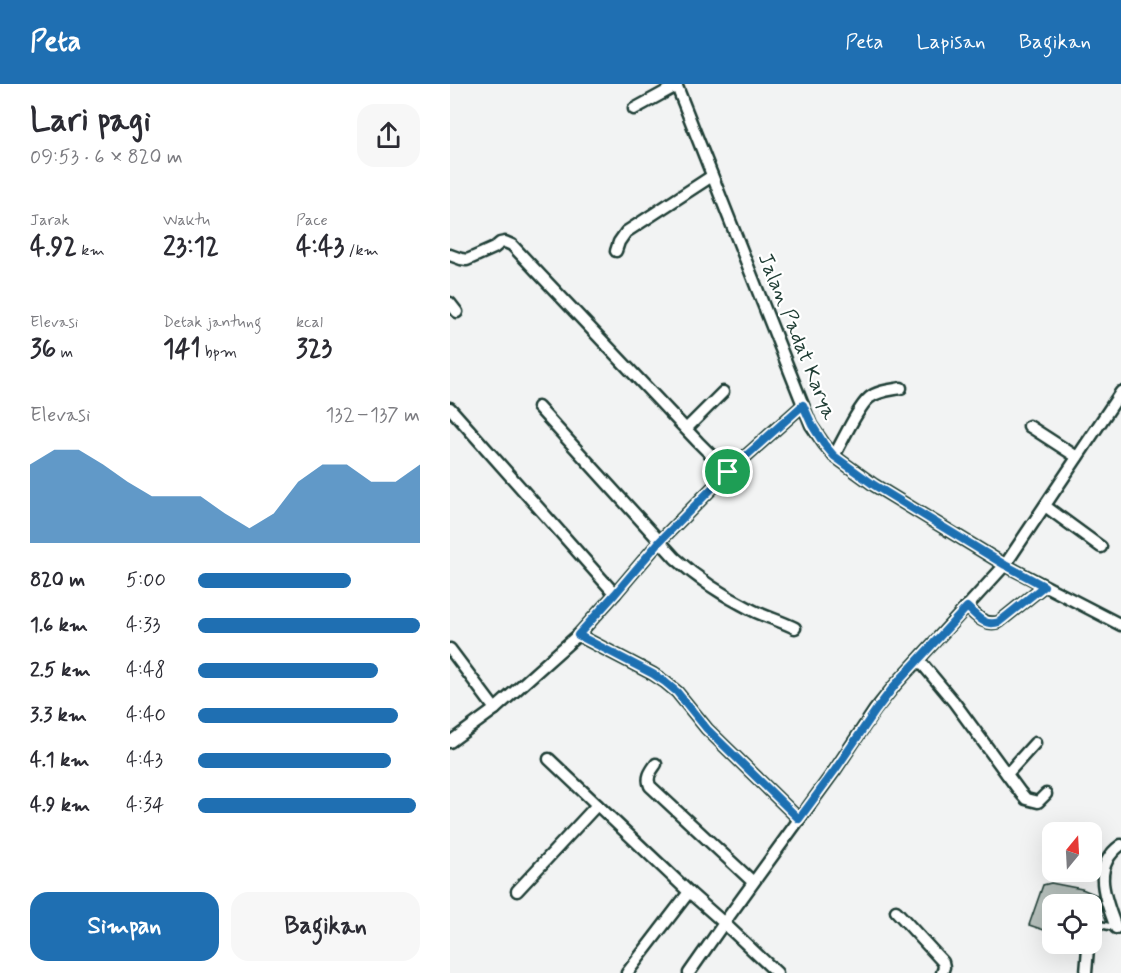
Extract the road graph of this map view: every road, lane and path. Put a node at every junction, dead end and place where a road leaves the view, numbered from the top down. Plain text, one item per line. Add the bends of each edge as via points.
1 (676, 85) edge
2 (634, 109) dead end
3 (712, 176) junction
4 (616, 252) dead end
5 (450, 255) edge
6 (901, 388) dead end
7 (723, 392) dead end
8 (1121, 392) edge
9 (803, 405) junction
10 (538, 407) dead end
11 (450, 408) edge
12 (1029, 426) dead end
13 (686, 429) junction
14 (834, 456) junction
15 (1077, 457) junction
16 (728, 472) junction
17 (1045, 506) junction
18 (660, 541) junction
19 (1101, 547) dead end
20 (1005, 565) junction
21 (1044, 586) junction
22 (615, 594) junction
23 (967, 607) junction
24 (1121, 626) edge
25 (795, 628) dead end
26 (578, 635) junction
27 (450, 649) edge
28 (919, 660) junction
29 (495, 709) junction
30 (450, 742) edge
31 (1035, 742) dead end
32 (549, 759) dead end
33 (656, 764) dead end
34 (1007, 774) junction
35 (1046, 794) dead end
36 (597, 805) junction
37 (799, 819) junction
38 (1121, 845) edge
39 (753, 882) junction
40 (517, 891) dead end
41 (689, 892) junction
42 (896, 911) dead end
43 (724, 923) junction
44 (1102, 926) edge
45 (1118, 928) edge
46 (1088, 954) edge
47 (627, 973) edge
48 (689, 973) edge
49 (777, 973) edge
50 (942, 973) edge
51 (1086, 973) edge

1 - 2 street
1 - 3 street, Jalan Padat Karya
3 - 4 street via 626,232
3 - 9 street, Jalan Padat Karya
5 - 13 street via 467,260 500,243 512,245
6 - 14 street via 869,398
7 - 13 street
8 - 15 street
9 - 14 street, Jalan Padat Karya
9 - 16 street
10 - 18 street
11 - 22 street
12 - 15 street
13 - 16 street
14 - 20 street, Jalan Padat Karya
15 - 17 street
16 - 18 street
17 - 19 street
17 - 20 street
18 - 22 street
18 - 25 street via 704,583
20 - 21 street, Jalan Padat Karya
20 - 23 street
21 - 23 street via 994,624 983,622
21 - 24 street, Jalan Padat Karya
22 - 26 street
23 - 28 street
26 - 29 street
26 - 37 street via 665,682
27 - 29 street
28 - 34 street
28 - 37 street via 876,710
29 - 30 street
31 - 34 street
32 - 36 street
33 - 39 street via 649,775 650,786
34 - 35 street via 1026,799 1038,802
36 - 40 street
36 - 41 street
37 - 39 street
38 - 45 street via 1113,851 1102,875
39 - 43 street
41 - 43 street
41 - 47 street
42 - 50 street via 943,962
43 - 48 street
43 - 49 street
44 - 45 lane
46 - 51 street

